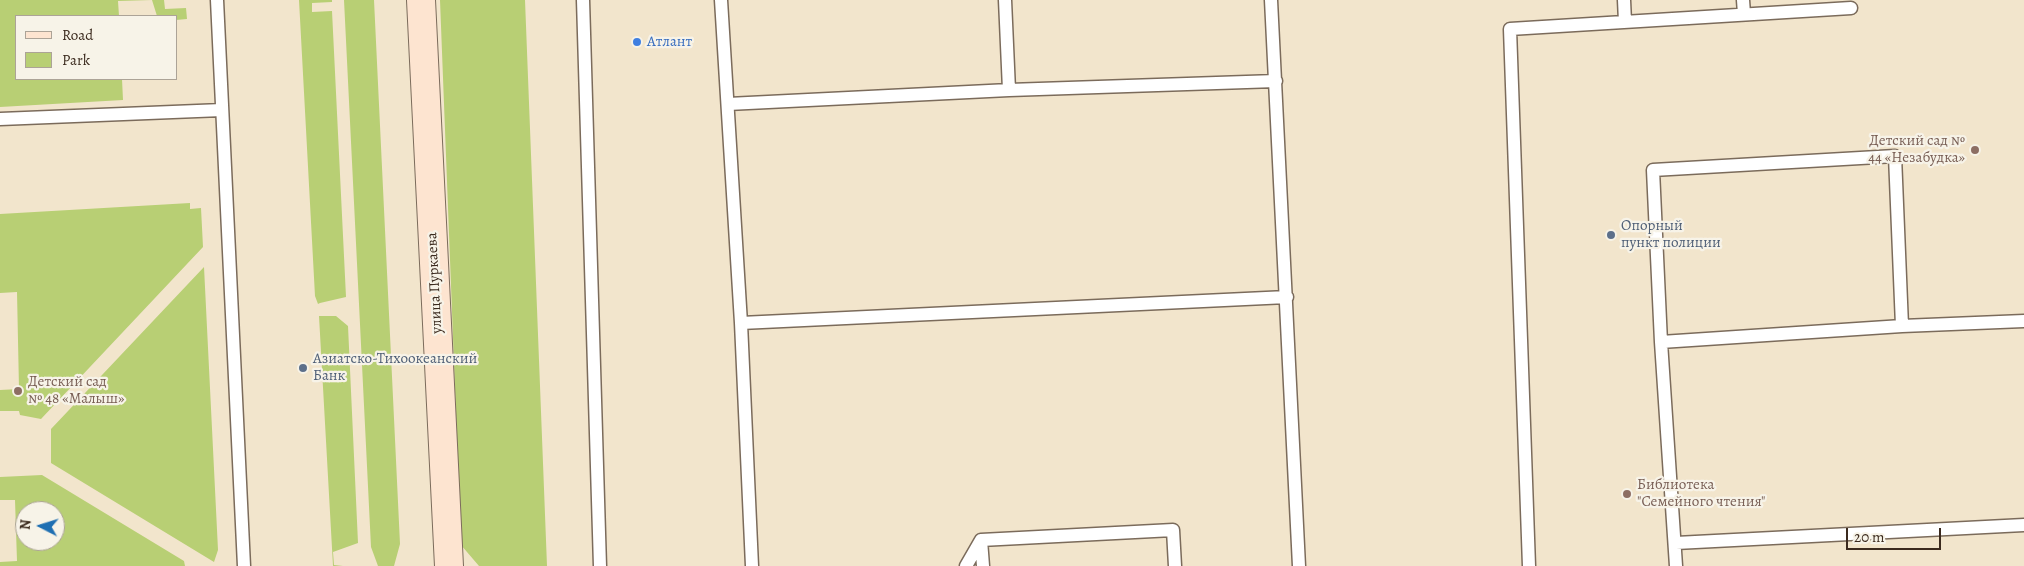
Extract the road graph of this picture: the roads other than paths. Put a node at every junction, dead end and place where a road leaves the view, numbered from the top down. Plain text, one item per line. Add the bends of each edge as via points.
1 (217, 0) edge
2 (421, 0) edge
3 (582, 0) edge
4 (721, 0) edge
5 (1005, 0) edge
6 (1271, 0) edge
7 (1624, 0) edge
8 (1743, 0) edge
9 (1851, 8) dead end
10 (1744, 14) junction
11 (1625, 22) junction
12 (1276, 81) junction
13 (1010, 90) junction
14 (728, 104) junction
15 (222, 110) junction
16 (0, 119) edge
17 (1287, 297) junction
18 (2024, 321) edge
19 (741, 324) junction
20 (1902, 326) junction
21 (1661, 342) junction
22 (2024, 525) edge
23 (981, 540) junction
24 (1676, 543) junction
25 (244, 566) edge
26 (449, 566) edge
27 (600, 566) edge
28 (752, 566) edge
29 (966, 566) edge
30 (983, 566) edge
31 (1175, 566) edge
32 (1299, 566) edge
33 (1529, 566) edge
34 (1676, 566) edge

1 - 15 lane
2 - 26 main road, улица Пуркаева
3 - 27 lane
4 - 14 lane
5 - 13 lane
6 - 12 lane
7 - 11 lane
8 - 10 lane
9 - 10 lane
10 - 11 lane
11 - 33 lane via 1510,29
12 - 13 lane
12 - 17 lane
13 - 14 lane
14 - 19 lane
15 - 16 lane
15 - 25 lane
17 - 19 lane
17 - 32 lane
18 - 20 lane
19 - 28 lane
20 - 21 lane
20 - 21 lane via 1895,156 1653,170
21 - 24 lane
22 - 24 lane
23 - 29 lane
23 - 30 lane
23 - 31 lane via 1173,530
24 - 34 lane

